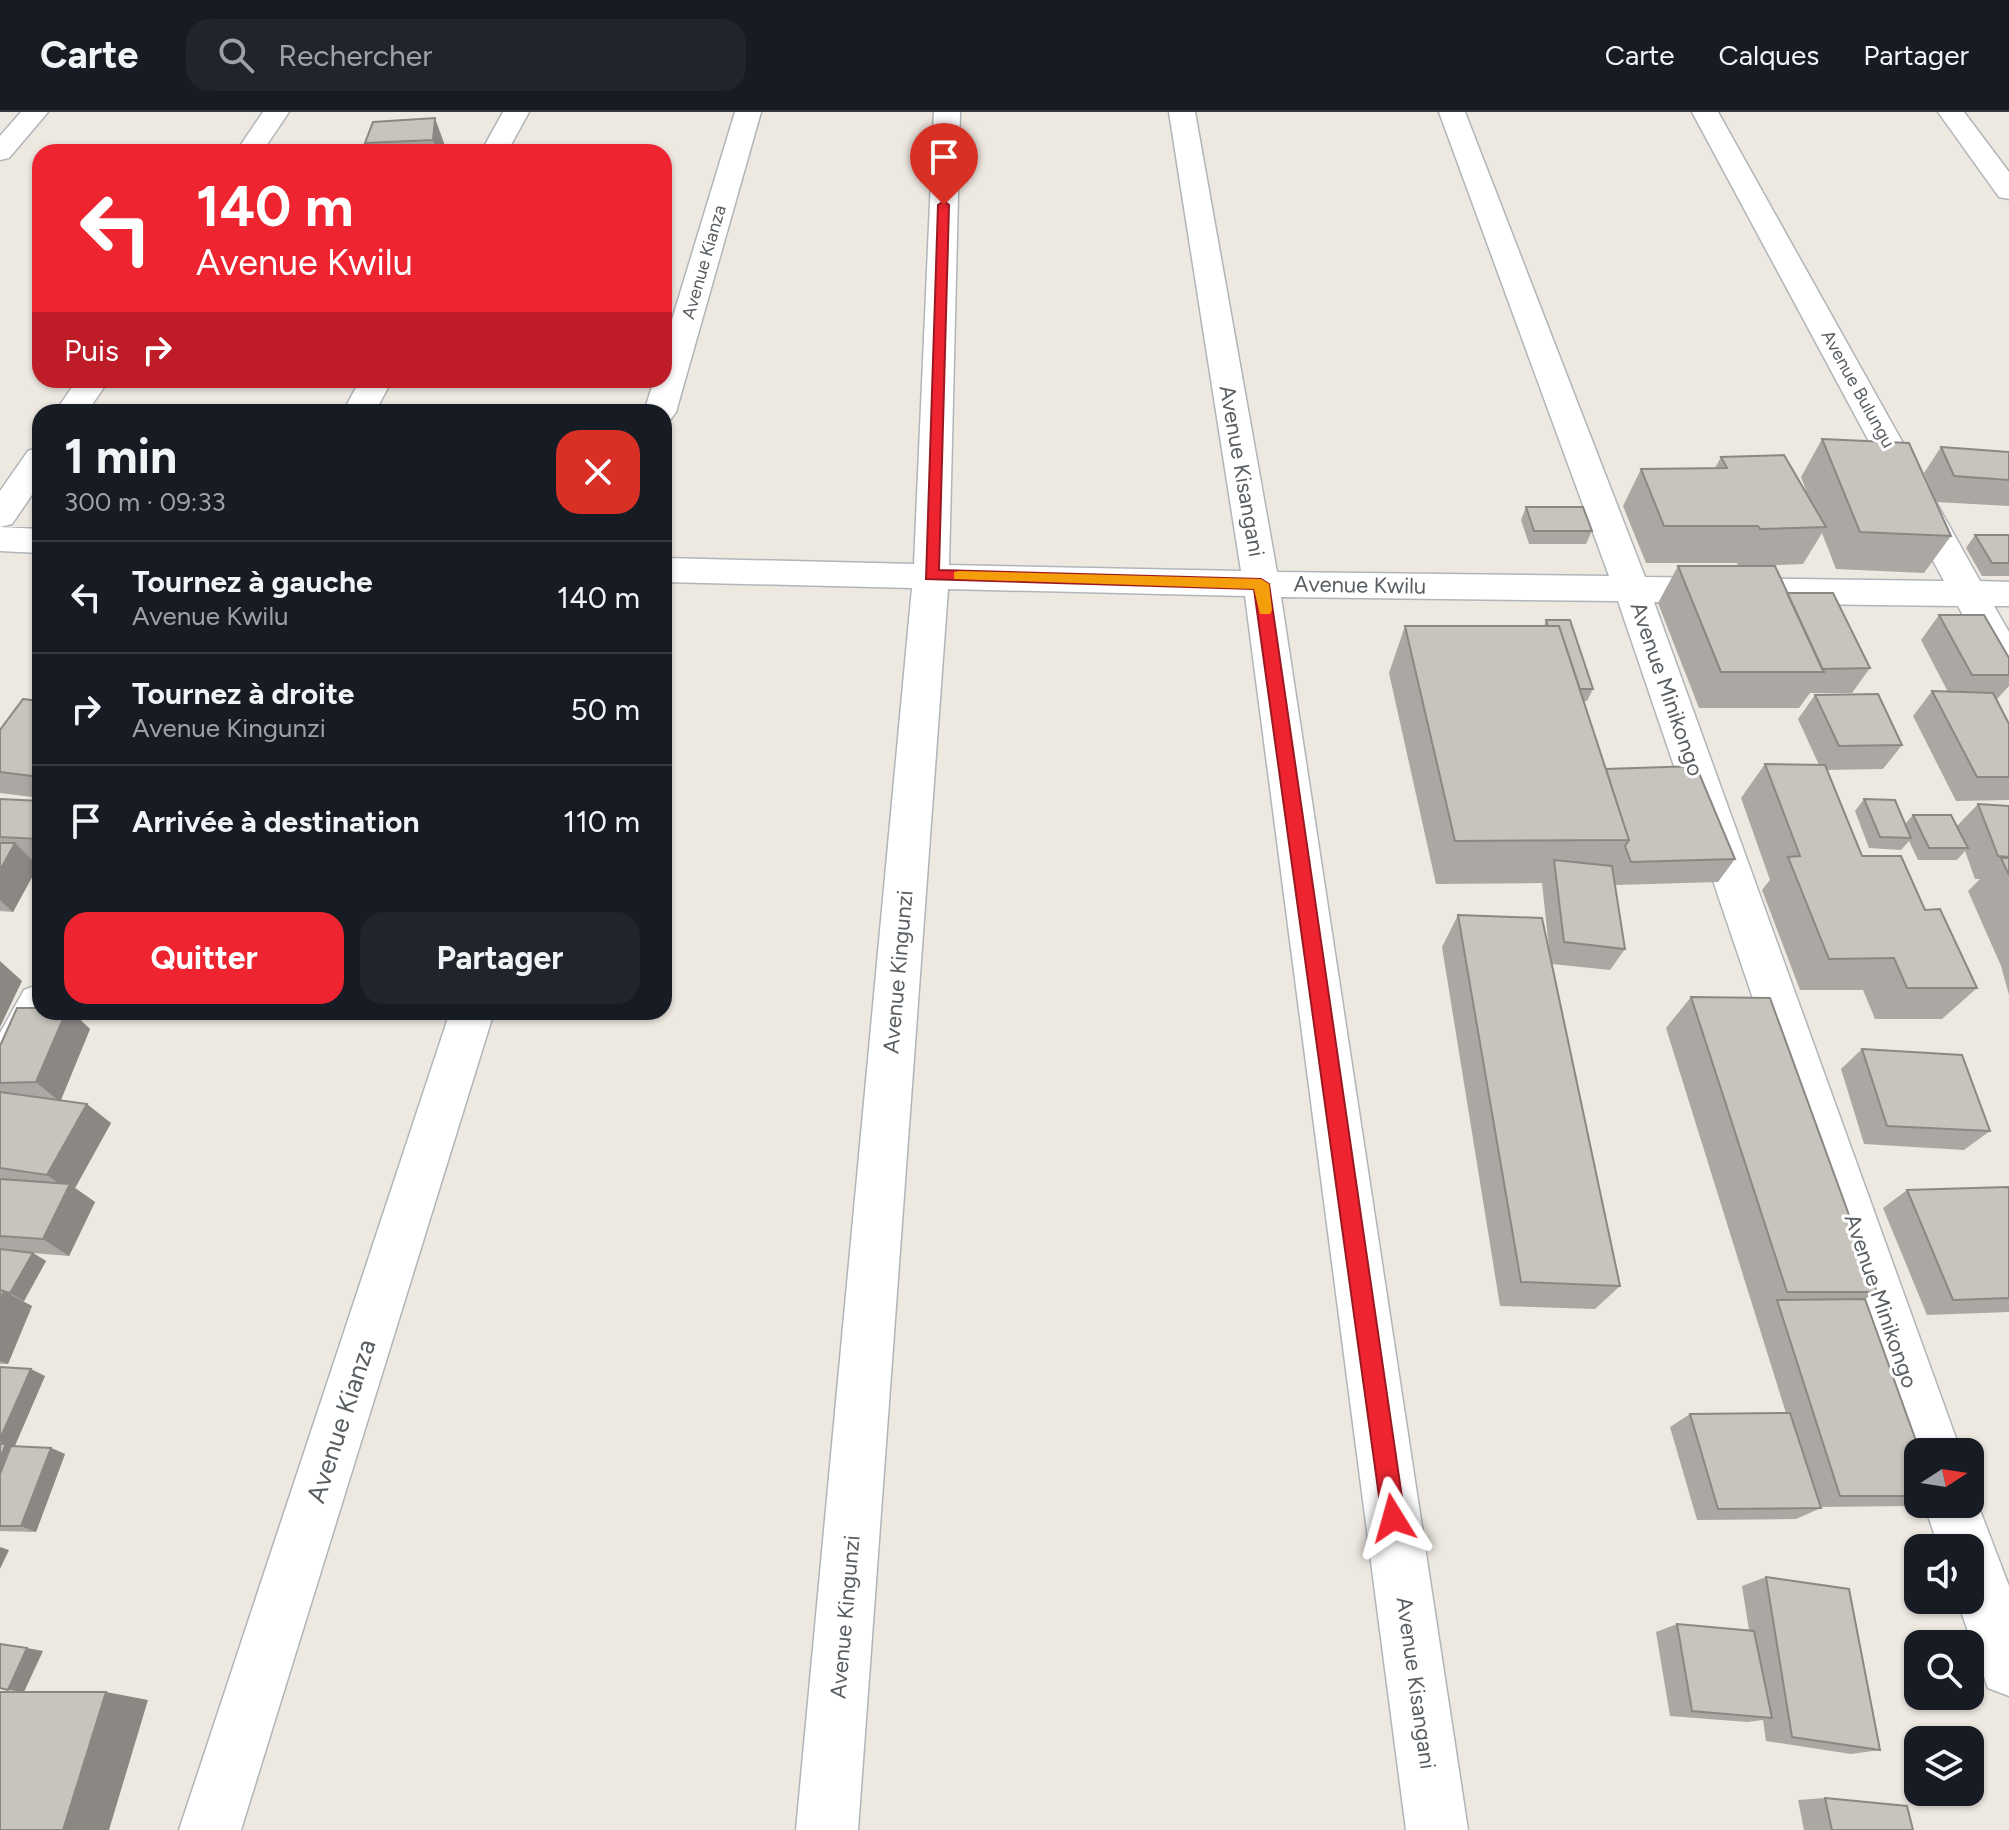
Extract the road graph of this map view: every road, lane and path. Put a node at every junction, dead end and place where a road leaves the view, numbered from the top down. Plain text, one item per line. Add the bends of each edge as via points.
1 (35, 112) edge
2 (276, 112) edge
3 (516, 112) edge
4 (748, 112) edge
5 (947, 112) edge
6 (1182, 112) edge
7 (1452, 112) edge
8 (1705, 112) edge
9 (1951, 112) edge
10 (254, 144) edge
11 (498, 144) edge
12 (0, 152) edge
13 (2009, 191) edge
14 (672, 371) edge
15 (32, 470) edge
16 (0, 516) edge
17 (0, 539) edge
18 (32, 541) edge
19 (672, 570) edge
20 (931, 575) junction
21 (1261, 584) junction
22 (1631, 587) junction
23 (1971, 593) junction
24 (2009, 594) edge
25 (2009, 666) edge
26 (32, 1018) edge
27 (469, 1020) edge
28 (0, 1077) edge
29 (1929, 1438) edge
30 (1984, 1596) edge
31 (2009, 1667) edge
32 (210, 1830) edge
33 (827, 1830) edge
34 (1437, 1830) edge

1 - 12 street
2 - 10 street
3 - 11 street
4 - 14 street, Avenue Kianza
5 - 20 street, Avenue Kingunzi
6 - 21 street, Avenue Kisangani
7 - 22 street, Avenue Minikongo
8 - 23 street, Avenue Bulungu
9 - 13 street
15 - 16 street
17 - 18 street
19 - 20 street, Avenue Kwilu
20 - 21 street, Avenue Kwilu
20 - 33 street, Avenue Kingunzi
21 - 22 street, Avenue Kwilu
21 - 34 street, Avenue Kisangani
22 - 23 street, Avenue Kwilu
22 - 29 street, Avenue Minikongo
23 - 24 street, Avenue Kwilu
23 - 25 street, Avenue Bulungu
26 - 28 street
27 - 32 street, Avenue Kianza
30 - 31 street

